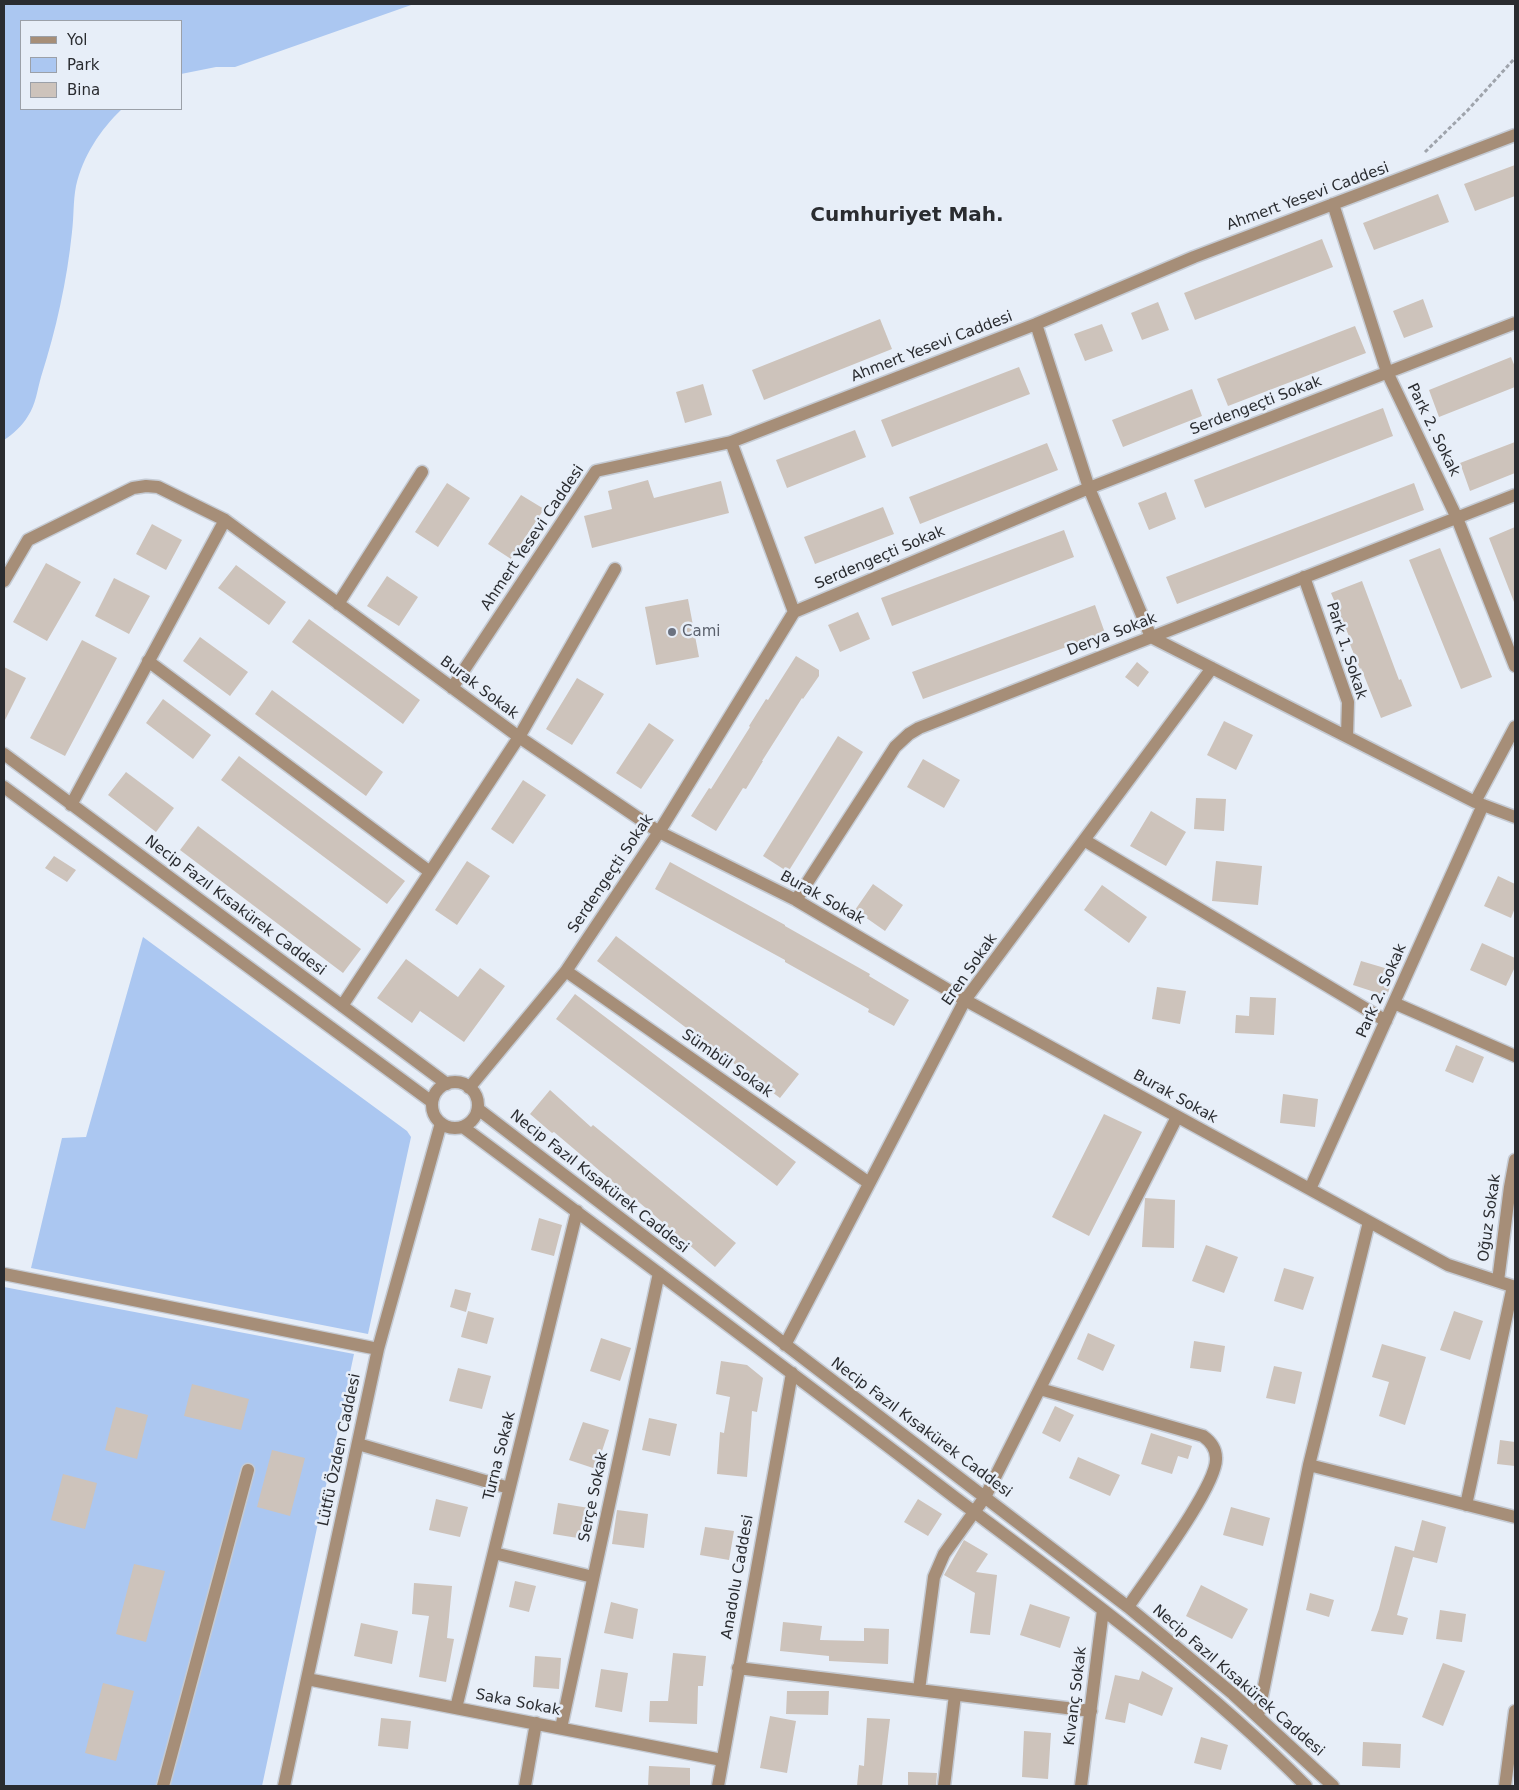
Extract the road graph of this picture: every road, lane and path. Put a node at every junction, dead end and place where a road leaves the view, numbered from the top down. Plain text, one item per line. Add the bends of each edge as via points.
1 (1515, 58) edge
2 (1515, 136) edge
3 (1421, 155) dead end
4 (1334, 204) junction
5 (1515, 322) edge
6 (1036, 324) junction
7 (1387, 372) junction
8 (731, 442) junction
9 (422, 472) dead end
10 (1089, 488) junction
11 (1515, 495) edge
12 (1457, 518) junction
13 (225, 520) junction
14 (615, 569) dead end
15 (1304, 577) junction
16 (4, 581) edge
17 (338, 604) junction
18 (794, 612) junction
19 (1152, 637) junction
20 (148, 661) junction
21 (1515, 666) edge
22 (1212, 668) junction
23 (452, 688) junction
24 (1515, 727) edge
25 (1346, 736) junction
26 (519, 737) junction
27 (4, 754) edge
28 (4, 787) edge
29 (1479, 803) junction
30 (71, 804) junction
31 (1515, 818) edge
32 (659, 832) junction
33 (1084, 840) junction
34 (430, 872) junction
35 (796, 900) junction
36 (566, 971) junction
37 (966, 1000) junction
38 (1394, 1003) junction
39 (342, 1006) junction
40 (1386, 1021) junction
41 (1515, 1056) edge
42 (447, 1084) junction
43 (470, 1088) junction
44 (432, 1102) junction
45 (478, 1109) junction
46 (1177, 1117) junction
47 (440, 1123) junction
48 (463, 1127) junction
49 (1515, 1160) edge
50 (869, 1184) junction
51 (1310, 1190) junction
52 (577, 1212) junction
53 (1369, 1222) junction
54 (659, 1272) junction
55 (4, 1274) edge
56 (1498, 1281) junction
57 (1514, 1286) edge
58 (785, 1345) junction
59 (378, 1349) junction
60 (792, 1373) junction
61 (1040, 1389) junction
62 (358, 1444) junction
63 (1309, 1466) junction
64 (248, 1470) dead end
65 (509, 1488) junction
66 (985, 1497) junction
67 (1466, 1505) junction
68 (975, 1512) junction
69 (1515, 1517) edge
70 (494, 1553) junction
71 (593, 1577) junction
72 (1128, 1607) junction
73 (1103, 1610) junction
74 (738, 1668) junction
75 (307, 1678) junction
76 (919, 1690) junction
77 (954, 1694) junction
78 (456, 1708) junction
79 (1091, 1711) junction
80 (1515, 1711) edge
81 (1258, 1716) junction
82 (536, 1723) junction
83 (561, 1728) junction
84 (722, 1760) junction
85 (163, 1786) edge
86 (284, 1786) edge
87 (525, 1786) edge
88 (718, 1786) edge
89 (944, 1786) edge
90 (1082, 1786) edge
91 (1306, 1786) edge
92 (1333, 1786) edge
93 (1505, 1786) edge

1 - 3 path
2 - 4 street, Ahmert Yesevi Caddesi
4 - 6 street, Ahmert Yesevi Caddesi via 1194,257
4 - 7 street, Park 2. Sokak
5 - 7 street, Serdengeçti Sokak
6 - 8 street, Ahmert Yesevi Caddesi
6 - 10 street
7 - 10 street, Serdengeçti Sokak
7 - 12 street, Park 2. Sokak
8 - 18 street
8 - 23 street, Ahmert Yesevi Caddesi via 596,471
9 - 17 street
10 - 18 street, Serdengeçti Sokak
10 - 19 street
11 - 12 street, Derya Sokak
12 - 15 street, Derya Sokak
12 - 21 street, Park 2. Sokak
13 - 16 street, Burak Sokak via 158,487 133,488 28,540
13 - 17 street, Burak Sokak
13 - 20 street
14 - 26 street
15 - 19 street, Derya Sokak
15 - 25 street, Park 1. Sokak via 1348,702
17 - 23 street, Burak Sokak
18 - 32 street, Serdengeçti Sokak
19 - 22 street
19 - 35 street, Derya Sokak via 928,723 909,734 895,747
20 - 30 street
20 - 34 street
22 - 25 street
22 - 33 street, Eren Sokak
23 - 26 street, Burak Sokak
24 - 29 street, Park 2. Sokak
25 - 29 street
26 - 32 street, Burak Sokak
26 - 34 street
27 - 30 street, Necip Fazıl Kısakürek Caddesi
28 - 44 street
29 - 31 street
29 - 38 street, Park 2. Sokak
30 - 39 street, Necip Fazıl Kısakürek Caddesi
32 - 35 street, Burak Sokak
32 - 36 street, Serdengeçti Sokak
33 - 37 street, Eren Sokak
33 - 40 street
34 - 39 street
35 - 37 street, Burak Sokak
36 - 43 street, Serdengeçti Sokak
36 - 50 street, Sümbül Sokak
37 - 46 street, Burak Sokak
37 - 50 street, Eren Sokak
38 - 40 street, Park 2. Sokak
38 - 41 street
39 - 42 street, Necip Fazıl Kısakürek Caddesi
40 - 51 street, Park 2. Sokak
42 - 43 street via 463,1084
42 - 44 street via 440,1088
43 - 45 street via 478,1101
44 - 47 street via 432,1110
45 - 48 street via 470,1123
45 - 58 street, Necip Fazıl Kısakürek Caddesi
46 - 51 street, Burak Sokak
46 - 61 street
47 - 48 street via 447,1127
47 - 59 street, Lütfü Özden Caddesi
48 - 52 street, Necip Fazıl Kısakürek Caddesi
49 - 56 street, Oğuz Sokak
50 - 58 street, Eren Sokak
51 - 53 street, Burak Sokak
52 - 54 street, Necip Fazıl Kısakürek Caddesi
52 - 65 street, Turna Sokak
53 - 56 street, Burak Sokak via 1448,1265
53 - 63 street
54 - 60 street, Necip Fazıl Kısakürek Caddesi
54 - 71 street, Serçe Sokak
55 - 59 street
56 - 57 street, Burak Sokak
57 - 67 street
58 - 66 street, Necip Fazıl Kısakürek Caddesi
59 - 62 street, Lütfü Özden Caddesi
60 - 68 street, Necip Fazıl Kısakürek Caddesi
60 - 74 street, Anadolu Caddesi
61 - 66 street
61 - 72 street via 1203,1436 1213,1446 1216,1466 1200,1501
62 - 65 street
62 - 75 street, Lütfü Özden Caddesi
63 - 67 street
63 - 81 street
64 - 85 street
65 - 70 street, Turna Sokak
66 - 68 street
66 - 72 street, Necip Fazıl Kısakürek Caddesi
67 - 69 street
68 - 73 street, Necip Fazıl Kısakürek Caddesi
68 - 76 street via 944,1554 934,1577
70 - 71 street
70 - 78 street, Turna Sokak
71 - 83 street, Serçe Sokak
72 - 81 street, Necip Fazıl Kısakürek Caddesi
73 - 79 street, Kıvanç Sokak
73 - 91 street, Necip Fazıl Kısakürek Caddesi via 1212,1699
74 - 76 street
74 - 84 street, Anadolu Caddesi
75 - 78 street, Saka Sokak
75 - 86 street, Lütfü Özden Caddesi
76 - 77 street
77 - 79 street
77 - 89 street
78 - 82 street, Saka Sokak
79 - 90 street, Kıvanç Sokak
80 - 93 street
81 - 92 street, Necip Fazıl Kısakürek Caddesi
82 - 83 street, Saka Sokak
82 - 87 street
83 - 84 street, Saka Sokak
84 - 88 street, Anadolu Caddesi

